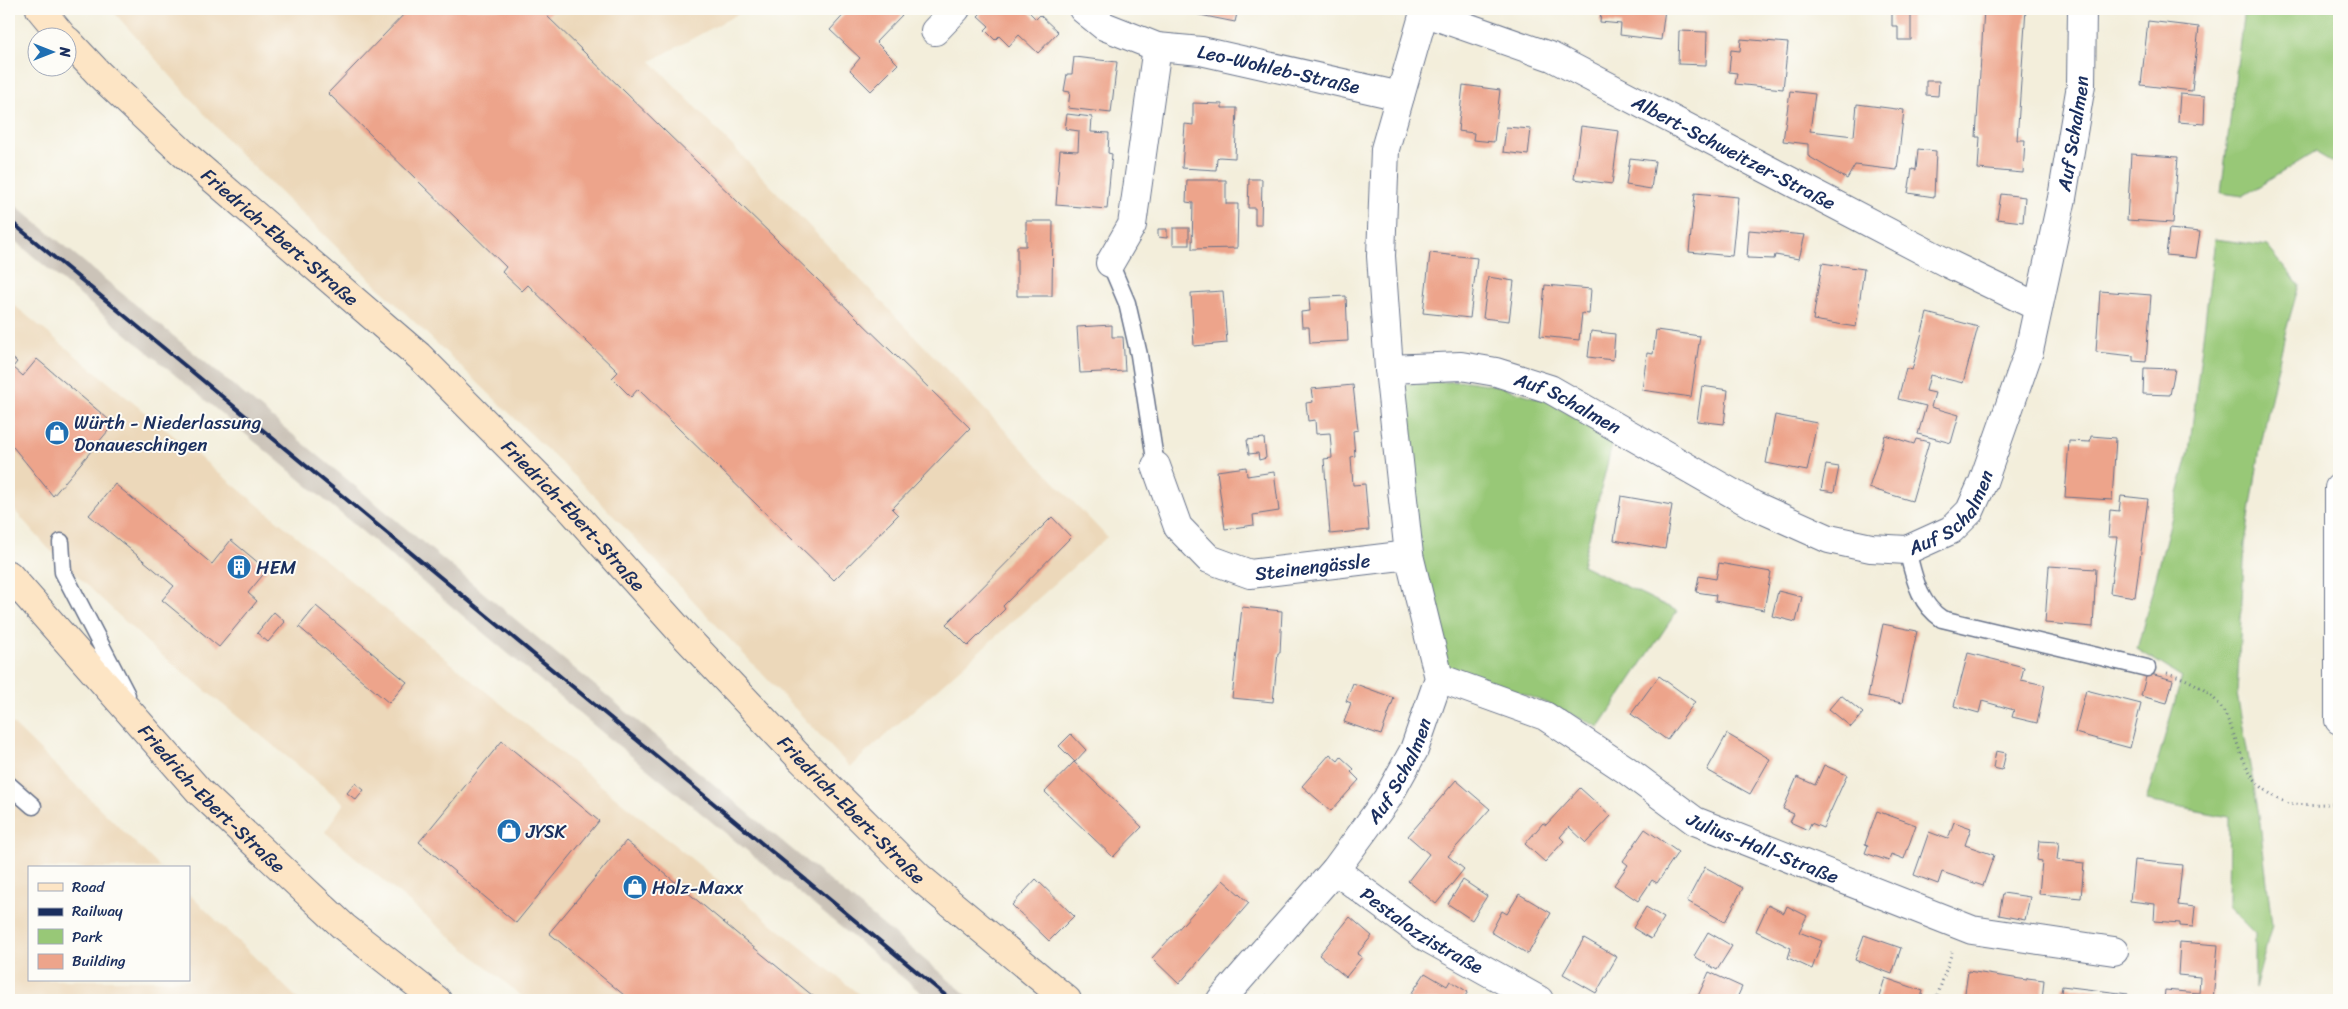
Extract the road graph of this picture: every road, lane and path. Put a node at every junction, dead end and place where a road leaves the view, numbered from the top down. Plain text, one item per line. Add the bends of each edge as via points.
1 (40, 9) edge
2 (956, 9) edge
3 (1083, 9) edge
4 (2146, 9) edge
5 (1424, 10) edge
6 (2083, 11) edge
7 (56, 28) edge
8 (935, 30) dead end
9 (1156, 47) junction
10 (78, 52) edge
11 (1400, 96) junction
12 (1110, 264) joint
13 (2038, 308) junction
14 (1389, 369) junction
15 (1156, 466) joint
16 (2339, 488) edge
17 (61, 542) dead end
18 (1907, 550) junction
19 (1409, 555) junction
20 (9, 575) edge
21 (2148, 668) joint
22 (1439, 678) junction
23 (2339, 720) edge
24 (148, 735) junction
25 (9, 786) edge
26 (2339, 804) edge
27 (33, 806) dead end
28 (1335, 870) junction
29 (1960, 925) junction
30 (2114, 951) dead end
31 (437, 1000) edge
32 (1067, 1000) edge
33 (1221, 1000) edge
34 (1538, 1000) edge
35 (1936, 1000) edge

1 - 7 street
2 - 8 street
3 - 9 street, Leo-Wohleb-Straße via 1104,26
4 - 6 path
5 - 11 street
5 - 13 street, Albert-Schweitzer-Straße via 1552,57
6 - 13 street, Auf Schalmen via 2080,85 2062,198
9 - 11 street, Leo-Wohleb-Straße via 1201,51
9 - 12 street via 1132,225
10 - 32 street, Friedrich-Ebert-Straße via 184,154 419,356 568,506 801,759 919,877
11 - 14 street via 1385,149 1381,256
12 - 15 lane via 1127,303 1137,346
13 - 18 street, Auf Schalmen via 2029,351 1970,511 1951,530
14 - 18 street, Auf Schalmen via 1461,366 1496,372 1550,389 1753,505 1829,539 1871,548
14 - 19 street
15 - 19 street, Steinengässle via 1178,527 1209,559 1250,574
16 - 23 street
17 - 24 lane via 63,572
18 - 21 lane via 1923,601 1942,619
19 - 22 street
20 - 24 street, Friedrich-Ebert-Straße
21 - 26 path via 2182,676 2207,691 2225,713 2240,757 2257,785 2287,803
22 - 28 street, Auf Schalmen via 1414,750 1387,800
22 - 29 street, Julius-Hall-Straße via 1545,716 1695,820
24 - 31 street, Friedrich-Ebert-Straße via 206,798 344,927
25 - 27 lane
28 - 33 street, Auf Schalmen
28 - 34 street, Pestalozzistraße via 1424,936
29 - 30 street, Julius-Hall-Straße via 1972,930
29 - 35 path

